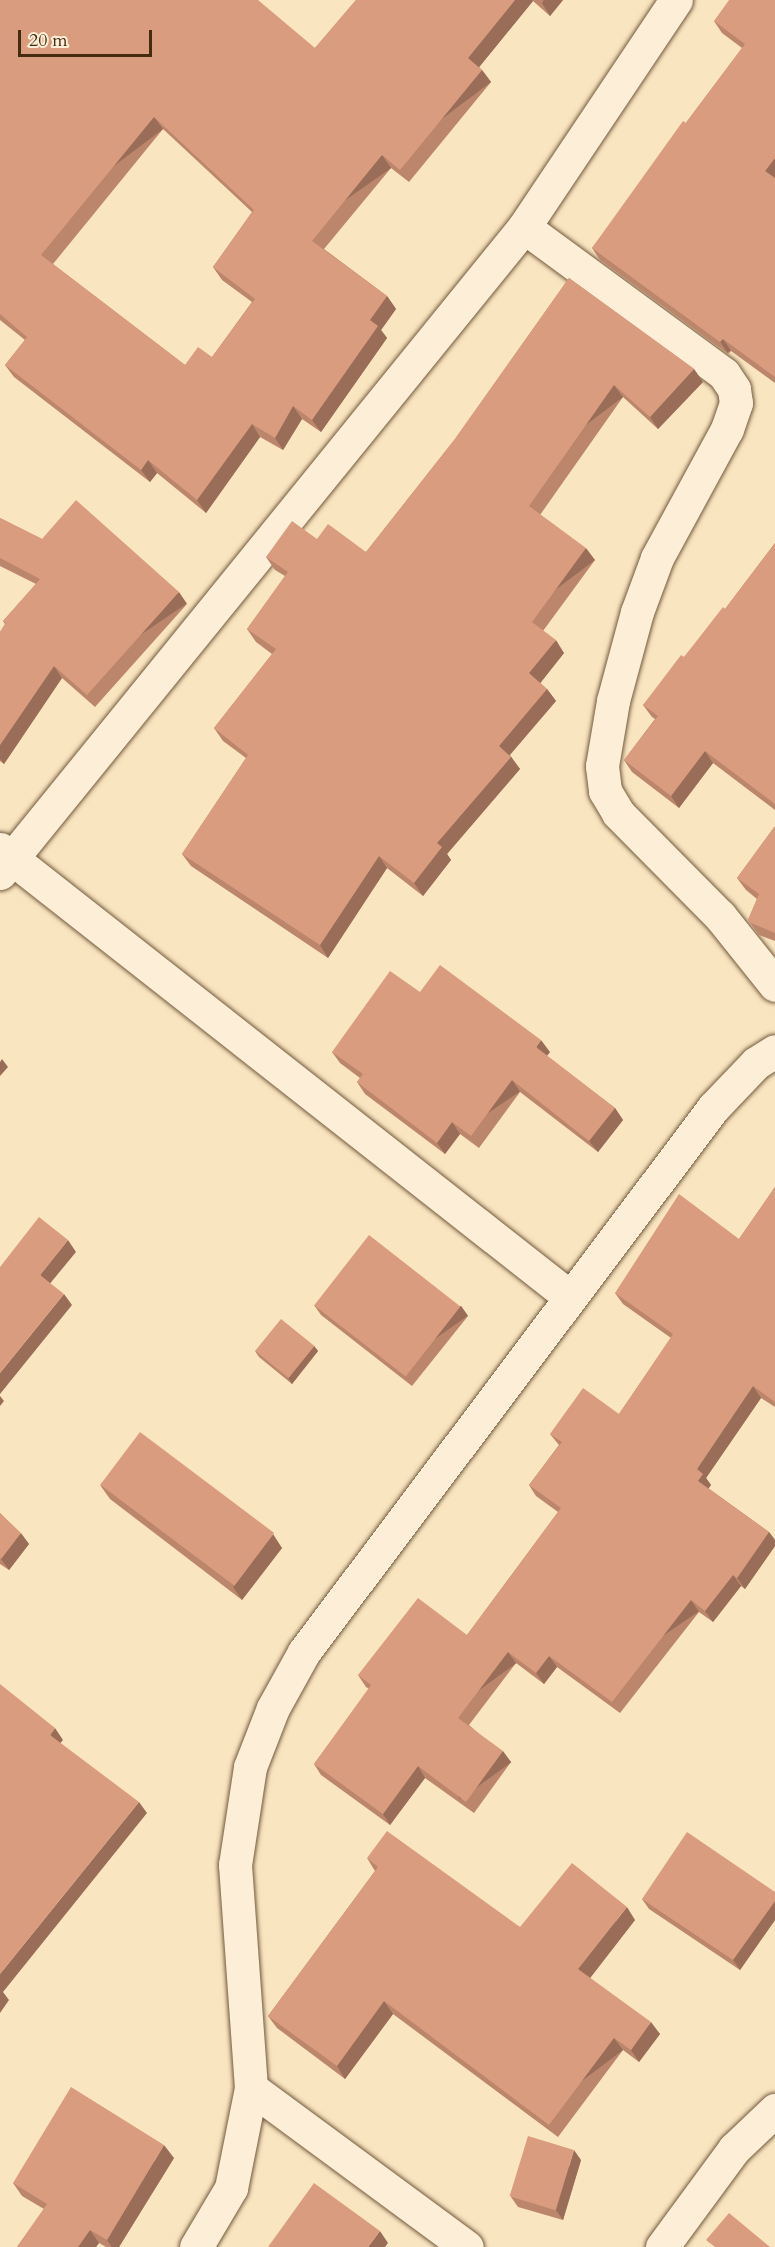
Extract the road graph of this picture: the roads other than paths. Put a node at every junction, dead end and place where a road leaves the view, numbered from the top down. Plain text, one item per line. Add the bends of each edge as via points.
1 (676, 0) edge
2 (524, 227) junction
3 (5, 860) edge
4 (775, 985) edge
5 (775, 1051) edge
6 (570, 1297) junction
7 (252, 2088) junction
8 (775, 2110) edge
9 (196, 2247) edge
10 (467, 2247) edge
11 (662, 2247) edge

1 - 2 street
2 - 3 street
2 - 4 street via 724,374 734,389 736,403 726,429 657,558 638,612 613,701 602,766 605,791 618,813 720,916
3 - 6 street
5 - 6 street via 756,1063 713,1108
6 - 7 street via 304,1652 273,1708 250,1767 235,1865
7 - 9 street via 231,2188
7 - 10 street
8 - 11 street via 734,2149

